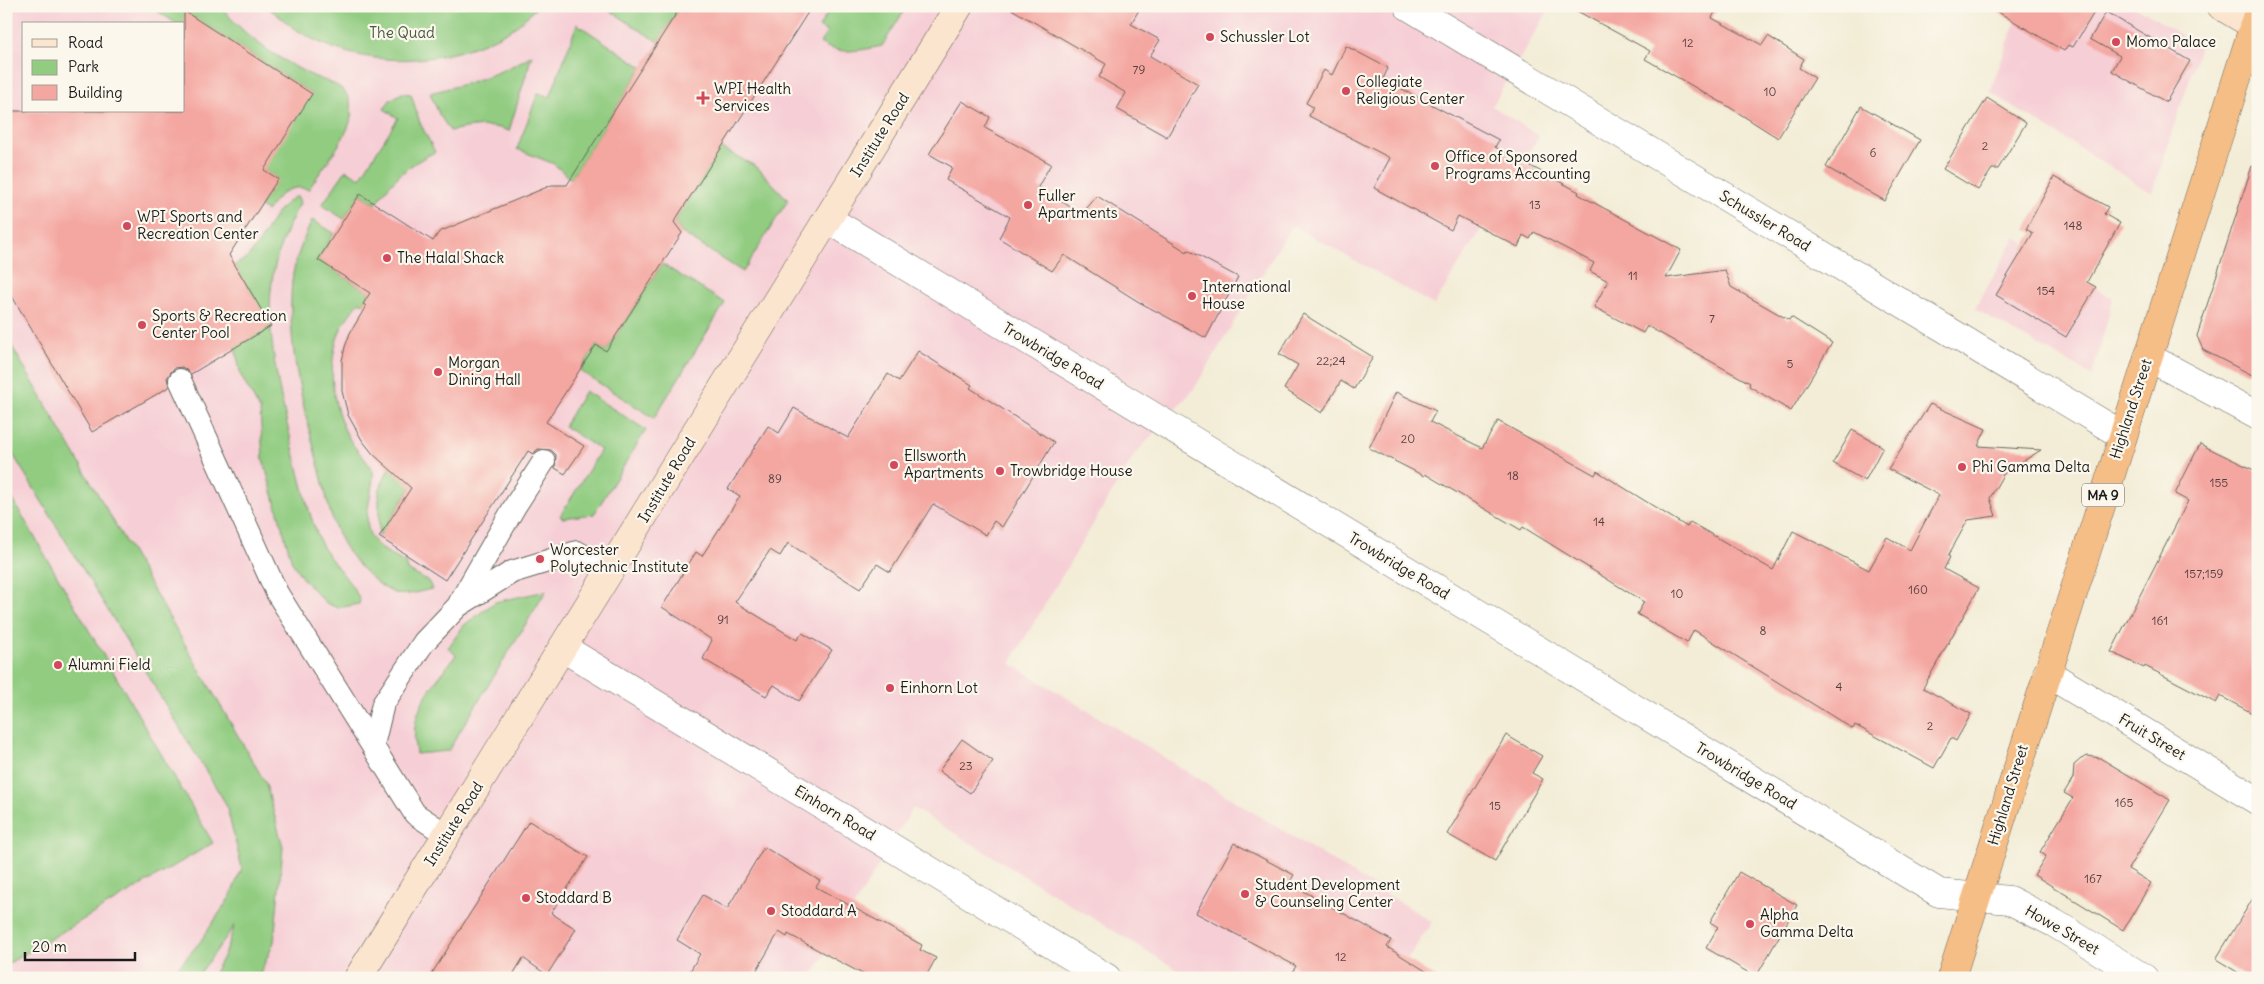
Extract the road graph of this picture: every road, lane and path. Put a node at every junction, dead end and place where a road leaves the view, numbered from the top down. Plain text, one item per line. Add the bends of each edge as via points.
1 (959, 6) edge
2 (1408, 6) edge
3 (2221, 6) edge
4 (2256, 22) edge
5 (828, 219) junction
6 (2148, 357) junction
7 (180, 380) dead end
8 (2258, 416) edge
9 (2122, 435) junction
10 (544, 461) dead end
11 (611, 572) junction
12 (458, 606) junction
13 (563, 648) junction
14 (2047, 673) junction
15 (373, 745) junction
16 (2258, 801) edge
17 (447, 835) junction
18 (1976, 897) junction
19 (358, 978) edge
20 (1107, 978) edge
21 (1950, 978) edge
22 (2144, 978) edge

1 - 5 street, Institute Road
2 - 9 street, Schussler Road
3 - 4 street
4 - 6 highway, Highland Street / MA 9
5 - 11 street, Institute Road
5 - 18 street, Trowbridge Road via 1939,893
6 - 8 street
6 - 9 highway, Highland Street / MA 9
7 - 15 lane via 277,593
9 - 14 highway, Highland Street / MA 9
10 - 12 lane
11 - 12 lane via 577,552 512,572
11 - 13 street, Institute Road
12 - 15 lane via 424,642 384,704
13 - 17 street, Institute Road
13 - 20 street, Einhorn Road
14 - 16 street, Fruit Street
14 - 18 highway, Highland Street / MA 9
15 - 17 lane via 415,814
17 - 19 street, Institute Road
18 - 21 highway, Highland Street / MA 9
18 - 22 street, Howe Street via 2009,900 2054,923

